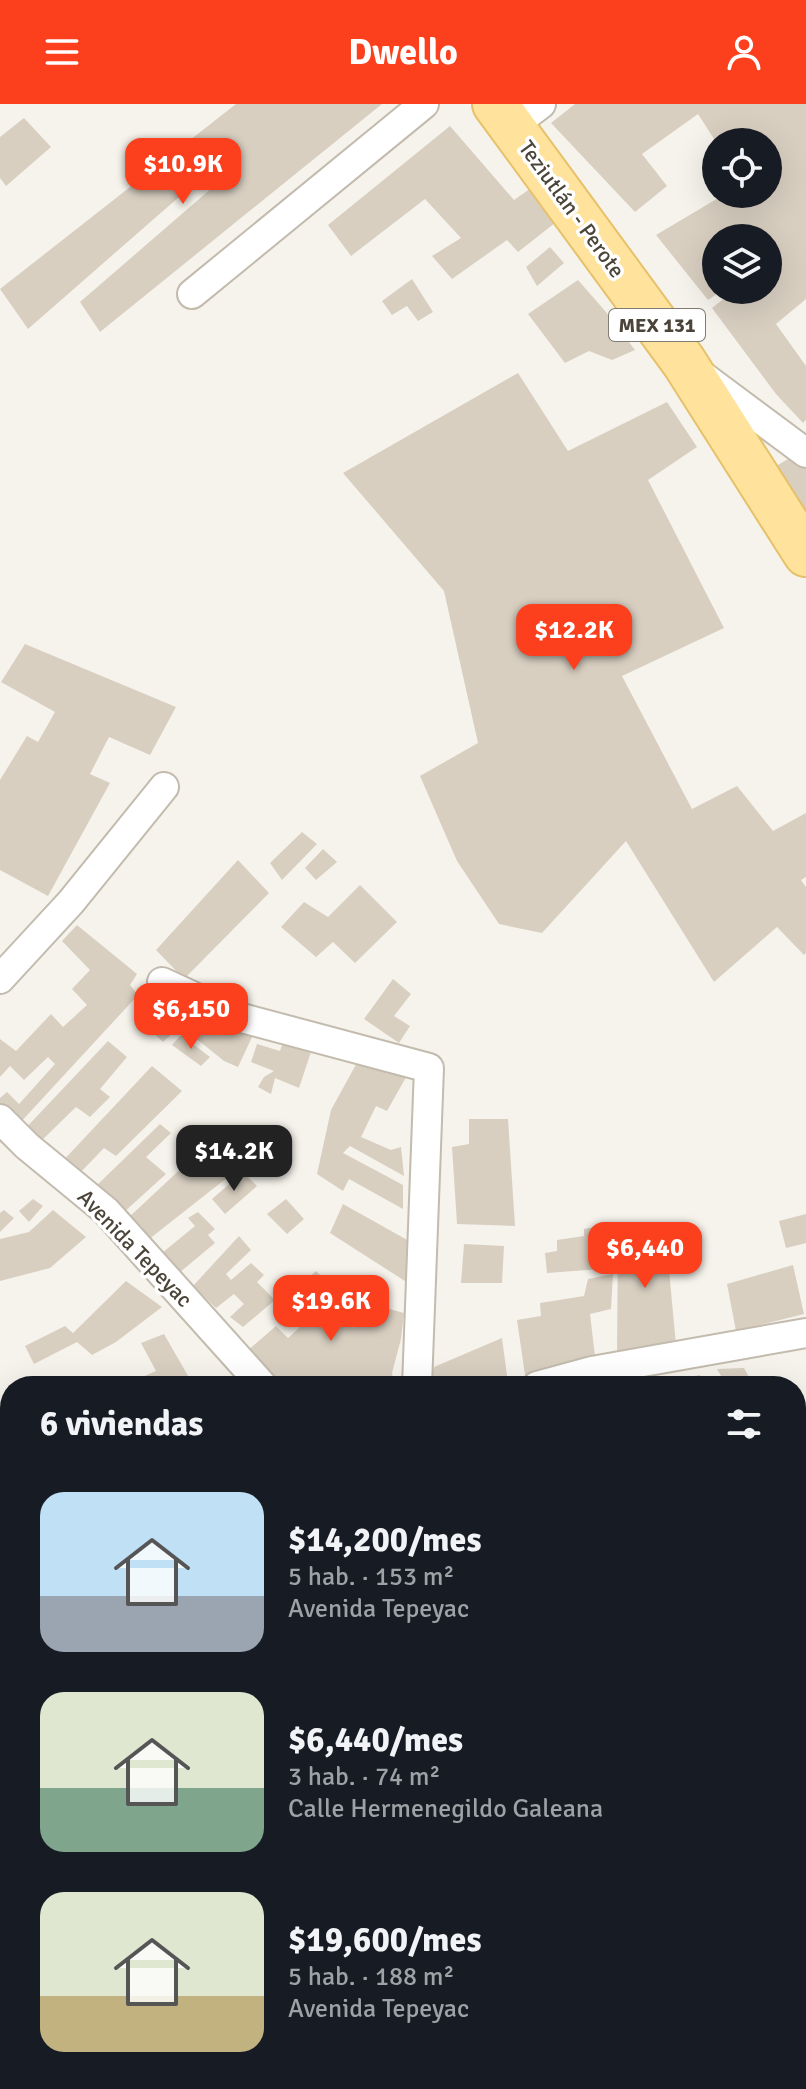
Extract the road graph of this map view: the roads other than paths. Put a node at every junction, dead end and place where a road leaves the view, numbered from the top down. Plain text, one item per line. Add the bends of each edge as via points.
1 (424, 104) edge
2 (516, 111) edge
3 (192, 294) dead end
4 (684, 362) junction
5 (806, 453) edge
6 (806, 554) edge
7 (164, 787) dead end
8 (0, 979) edge
9 (162, 982) dead end
10 (0, 1119) edge
11 (806, 1333) edge
12 (254, 1376) edge
13 (417, 1376) edge
14 (574, 1376) edge

1 - 3 street
2 - 4 main road, Teziutlán - Perote / MEX 131
4 - 5 street
4 - 6 main road, Teziutlán - Perote / MEX 131
7 - 8 street
9 - 13 street via 238,1017 429,1068
10 - 12 street, Avenida Tepeyac via 106,1211
11 - 14 street

